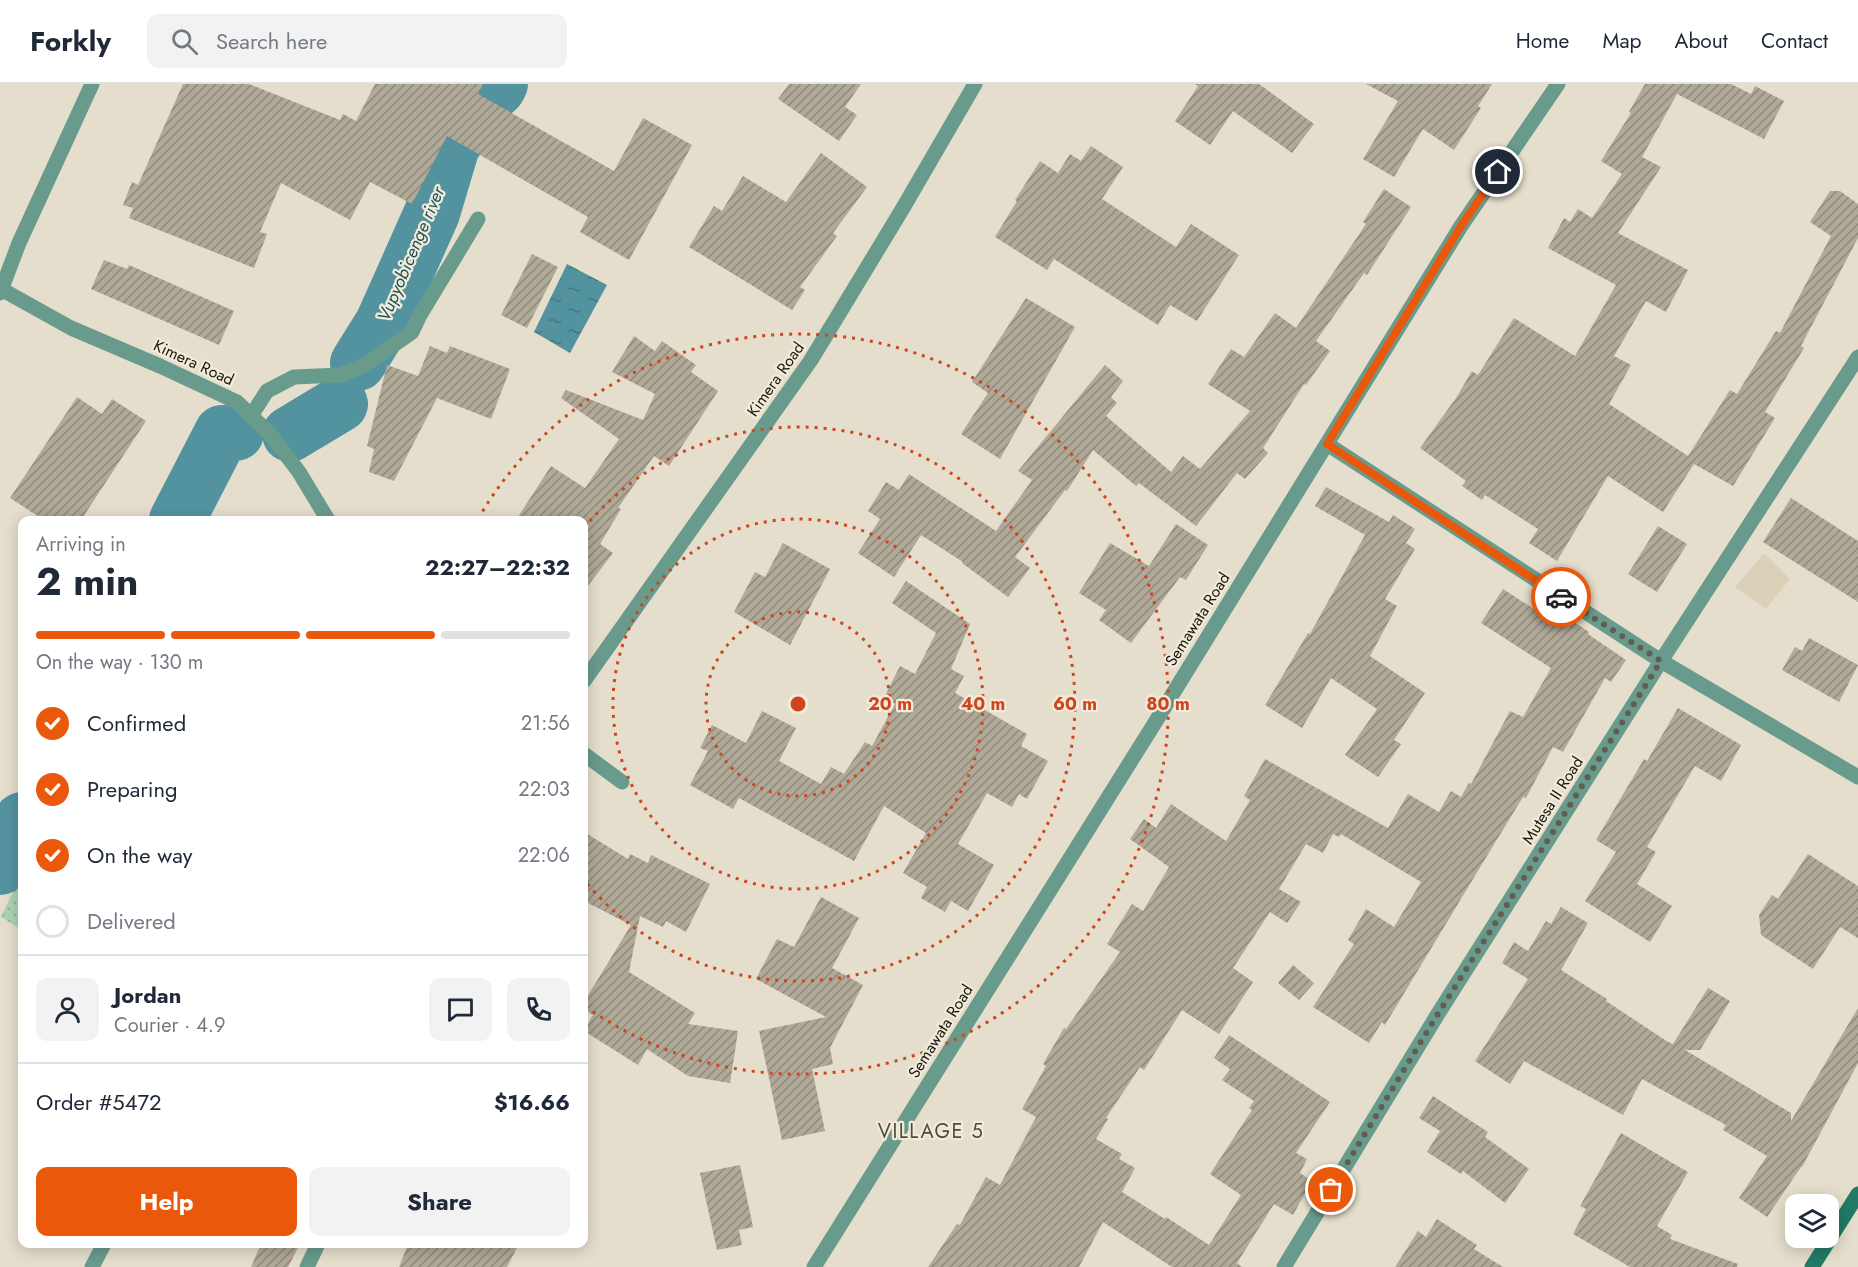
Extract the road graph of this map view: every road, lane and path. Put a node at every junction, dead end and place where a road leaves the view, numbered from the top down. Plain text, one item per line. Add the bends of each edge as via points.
1 (92, 84) edge
2 (975, 84) edge
3 (1558, 84) edge
4 (478, 219) dead end
5 (1, 291) edge
6 (1858, 357) edge
7 (251, 416) junction
8 (1327, 444) junction
9 (326, 516) edge
10 (1661, 661) junction
11 (588, 675) edge
12 (588, 757) edge
13 (1858, 777) edge
14 (621, 782) dead end
15 (1858, 1194) edge
16 (102, 1248) edge
17 (316, 1248) edge
18 (92, 1267) edge
19 (307, 1267) edge
20 (814, 1267) edge
21 (1284, 1267) edge
22 (1812, 1267) edge

1 - 5 street
2 - 11 street, Kimera Road via 811,360
3 - 8 street, Semawata Road via 1461,226
4 - 7 street via 412,332 365,364 341,375 294,377 267,391
5 - 7 street, Kimera Road via 71,328 237,402
6 - 10 street, Mutesa II Road
7 - 9 street, Kimera Road via 299,472
8 - 10 street
8 - 20 street, Semawata Road
10 - 13 street
10 - 21 street, Mutesa II Road via 1442,1007
12 - 14 street
15 - 22 main road
16 - 18 street
17 - 19 street

